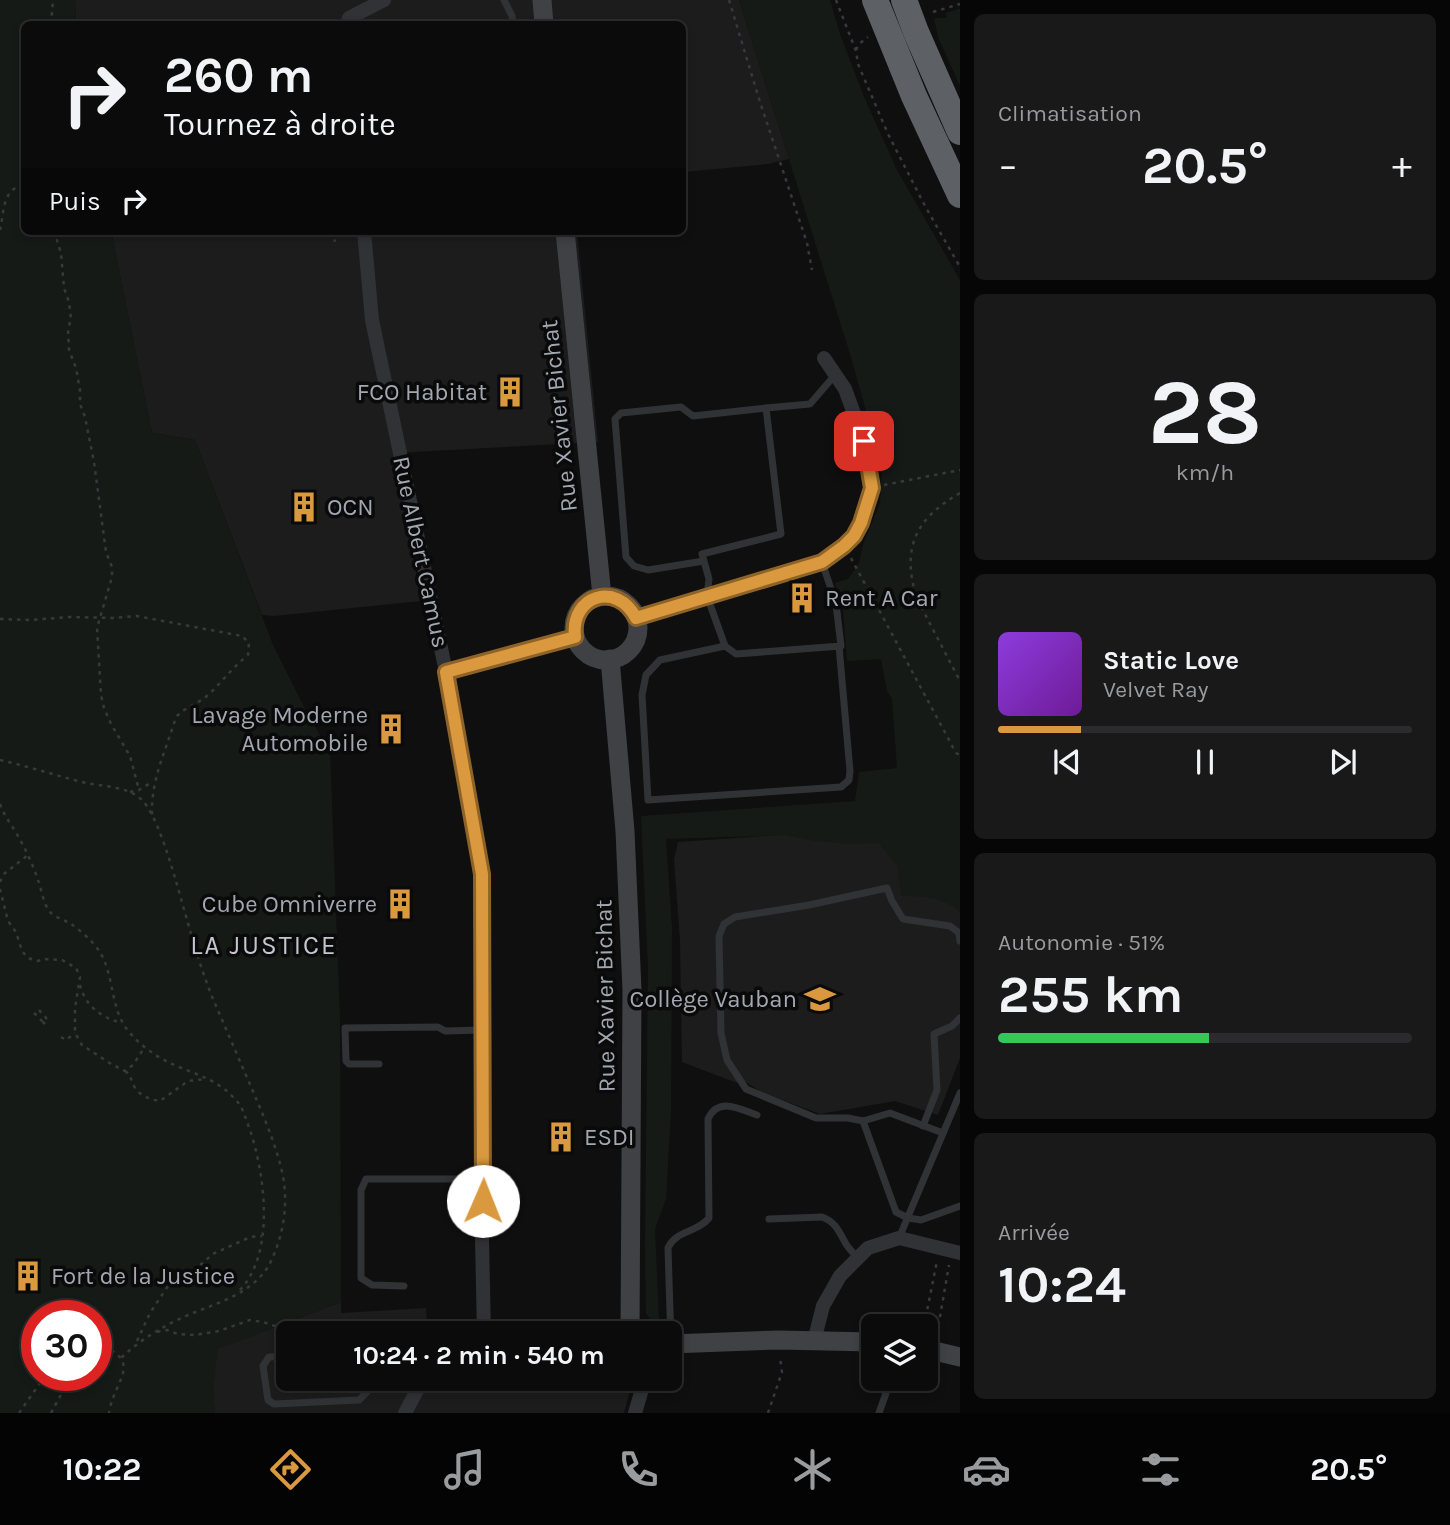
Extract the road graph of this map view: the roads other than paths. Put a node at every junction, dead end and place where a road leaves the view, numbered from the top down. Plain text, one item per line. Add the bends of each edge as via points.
1 (384, 0) edge
2 (504, 0) edge
3 (541, 0) edge
4 (875, 0) edge
5 (904, 0) edge
6 (348, 21) edge
7 (513, 21) edge
8 (544, 21) edge
9 (960, 132) edge
10 (960, 195) edge
11 (364, 235) edge
12 (565, 235) edge
13 (824, 358) dead end
14 (835, 374) junction
15 (766, 408) junction
16 (704, 561) junction
17 (822, 562) junction
18 (602, 596) junction
19 (706, 596) junction
20 (636, 618) junction
21 (575, 637) junction
22 (725, 646) junction
23 (839, 646) junction
24 (610, 659) junction
25 (446, 672) junction
26 (960, 941) edge
27 (960, 1018) edge
28 (483, 1030) junction
29 (379, 1064) dead end
30 (960, 1093) edge
31 (757, 1115) dead end
32 (863, 1121) junction
33 (923, 1126) junction
34 (943, 1133) junction
35 (483, 1179) junction
36 (959, 1207) edge
37 (908, 1218) junction
38 (769, 1219) dead end
39 (899, 1238) junction
40 (951, 1251) edge
41 (858, 1258) junction
42 (404, 1286) dead end
43 (484, 1321) edge
44 (630, 1321) edge
45 (670, 1321) edge
46 (814, 1341) junction
47 (861, 1342) edge
48 (682, 1344) edge
49 (938, 1352) edge
50 (276, 1357) edge
51 (960, 1357) edge
52 (368, 1391) edge
53 (417, 1391) edge
54 (641, 1391) edge
55 (887, 1391) edge
56 (405, 1413) edge
57 (635, 1413) edge
58 (879, 1413) edge

1 - 6 street
2 - 7 lane
3 - 8 main road
4 - 10 highway
5 - 9 highway
11 - 25 street, Rue Albert Camus via 372,320
12 - 18 main road, Rue Xavier Bichat
13 - 14 street
14 - 15 lane via 810,404
14 - 17 street via 864,441 872,488 854,536
15 - 16 lane via 781,534 702,554
15 - 16 lane via 692,416 681,407 621,413 615,419 626,557 634,566 648,570
16 - 19 lane via 709,579
17 - 19 street
17 - 23 lane via 836,604
18 - 20 main road via 623,601
18 - 21 main road via 576,615
19 - 20 street
19 - 22 lane
20 - 24 main road via 635,640 620,656
21 - 24 main road via 592,657
21 - 25 street
22 - 23 lane via 737,654
22 - 23 lane via 660,660 646,675 642,695 648,800 841,786 849,780
24 - 44 main road, Rue Xavier Bichat via 625,831 632,990
25 - 28 street, Rue Albert Camus via 482,874
26 - 32 lane via 959,933 950,926 903,919 887,888 735,917 724,924 719,936 721,1032 727,1060 746,1089 816,1118
27 - 33 lane via 934,1034 937,1090
28 - 29 lane via 345,1028 346,1061
28 - 35 street, Rue Albert Camus
30 - 34 lane
31 - 45 lane via 727,1105 710,1114 709,1218 703,1226 671,1241 668,1248
32 - 33 lane via 890,1113
32 - 37 lane via 896,1212
33 - 34 lane
34 - 37 lane
35 - 42 lane via 366,1179 361,1190 361,1278 372,1285
35 - 43 street, Rue Albert Camus
36 - 37 lane via 921,1220
37 - 39 lane
38 - 41 lane via 829,1219
39 - 40 street
39 - 41 street via 868,1248
41 - 46 street via 840,1276 823,1306
46 - 47 main road
46 - 48 main road
49 - 51 main road
50 - 52 lane via 269,1357 263,1366 268,1400 274,1404 359,1400
53 - 56 street
54 - 57 street
55 - 58 lane

